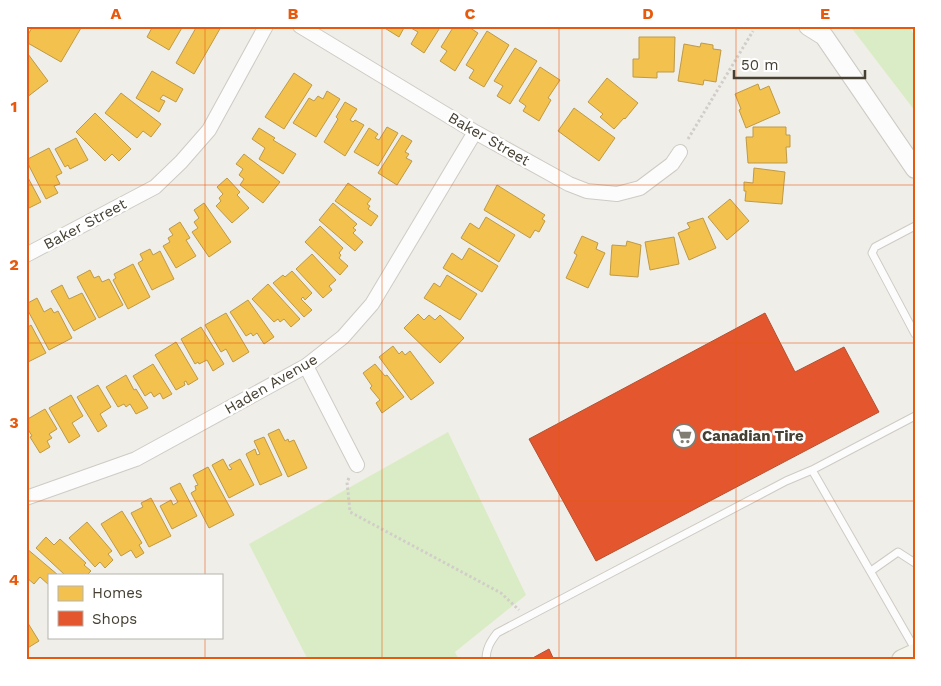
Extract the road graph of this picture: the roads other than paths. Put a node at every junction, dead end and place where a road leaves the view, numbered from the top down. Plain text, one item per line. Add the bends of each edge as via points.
1 (266, 26) edge
2 (300, 26) edge
3 (808, 26) edge
4 (475, 132) junction
5 (680, 152) road end
6 (915, 169) edge
7 (915, 226) edge
8 (26, 255) edge
9 (915, 334) edge
10 (306, 366) junction
11 (915, 416) edge
12 (357, 465) road end
13 (812, 470) junction
14 (26, 498) edge
15 (915, 563) edge
16 (871, 571) junction
17 (915, 649) edge
18 (915, 654) edge
19 (486, 660) edge
20 (902, 660) edge

1 - 8 street, Baker Street via 209,130 155,187
2 - 4 street, Baker Street
3 - 6 street via 824,36
4 - 5 street, Baker Street via 569,184 587,191 617,194 640,188 672,164
4 - 10 street, Haden Avenue via 372,304 343,337
7 - 9 lane via 875,247 872,253
10 - 12 street
10 - 14 street, Haden Avenue via 136,459
11 - 13 lane
13 - 16 lane
13 - 19 lane via 497,633 486,652
15 - 16 lane via 898,552
16 - 17 lane
18 - 20 main road

